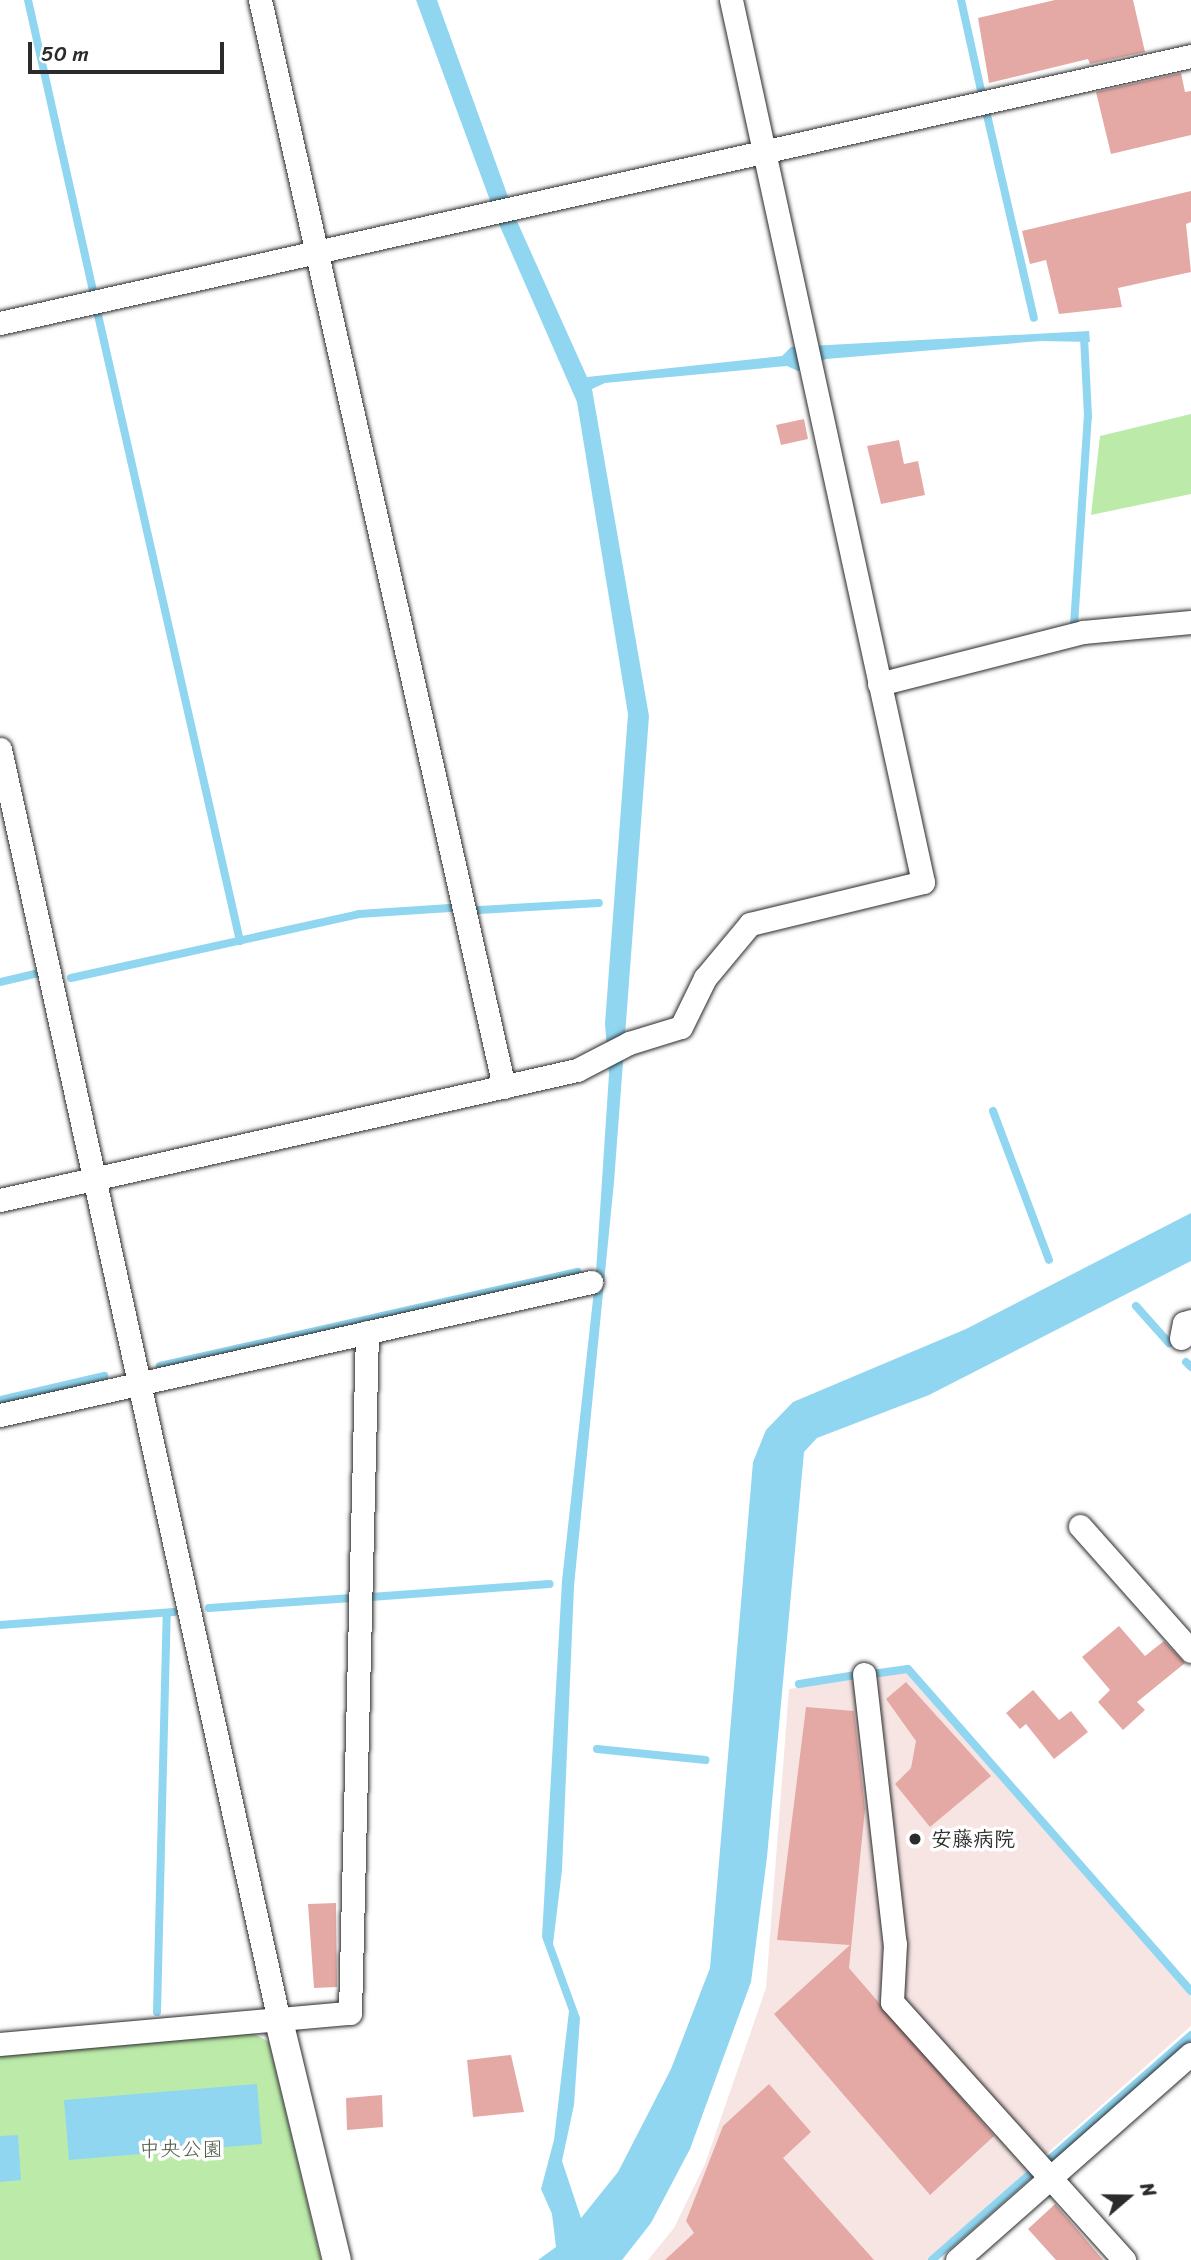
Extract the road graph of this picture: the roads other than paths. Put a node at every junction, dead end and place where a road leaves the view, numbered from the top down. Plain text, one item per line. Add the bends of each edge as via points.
1 (260, 0) edge
2 (731, 0) edge
3 (1191, 57) edge
4 (765, 150) junction
5 (317, 251) junction
6 (0, 323) edge
7 (1191, 622) edge
8 (879, 684) junction
9 (0, 750) edge
10 (504, 1087) junction
11 (96, 1178) junction
12 (0, 1200) edge
13 (591, 1282) dead end
14 (367, 1332) junction
15 (139, 1382) junction
16 (0, 1415) edge
17 (1080, 1526) dead end
18 (1191, 1651) edge
19 (864, 1674) dead end
20 (278, 2021) junction
21 (0, 2044) edge
22 (1191, 2054) edge
23 (1051, 2177) junction
24 (337, 2260) edge
25 (957, 2260) edge
26 (1124, 2260) edge

1 - 5 street
2 - 4 street
3 - 4 street
4 - 5 street
4 - 8 street via 802,341
5 - 6 street
5 - 10 street
7 - 8 street via 1083,632
8 - 10 street via 923,882 750,924 705,978 681,1027 629,1043 577,1070
9 - 11 street
10 - 11 street
11 - 12 street
11 - 15 street
13 - 14 street
14 - 15 street
14 - 20 street via 351,2013
15 - 16 street
15 - 20 street
17 - 18 street
19 - 23 street via 895,1944 892,2002
20 - 21 street
20 - 24 street
22 - 23 street
23 - 25 street
23 - 26 street

